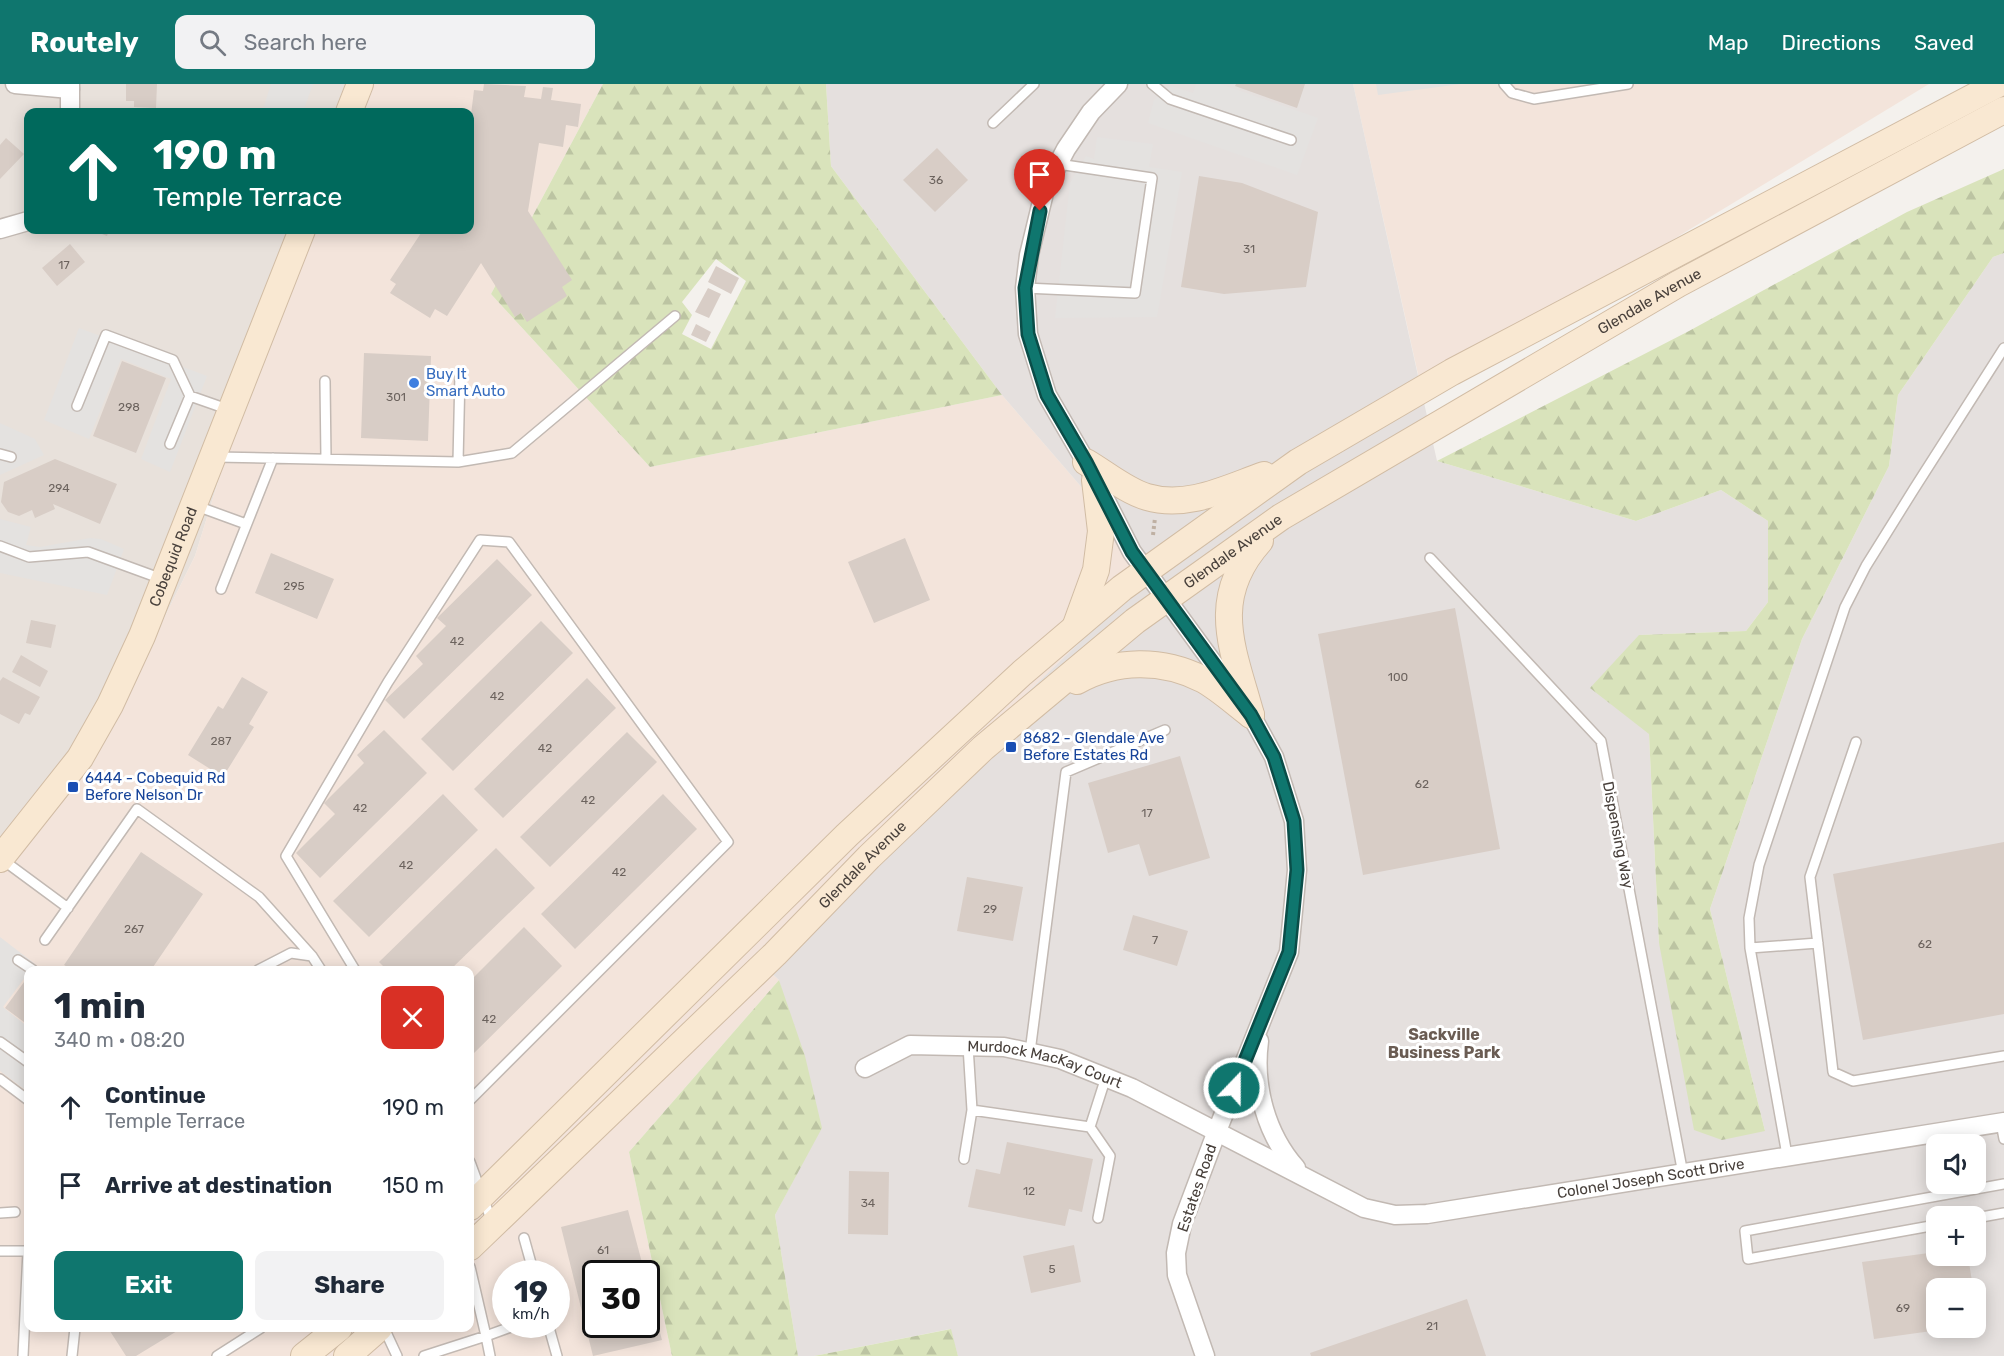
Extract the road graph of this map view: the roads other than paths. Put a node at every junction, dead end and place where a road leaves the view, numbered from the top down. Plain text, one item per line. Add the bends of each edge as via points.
1 (15, 84) edge
2 (360, 84) edge
3 (1034, 84) edge
4 (1152, 84) edge
5 (1504, 84) edge
6 (1628, 84) edge
7 (1998, 84) edge
8 (70, 86) edge
9 (1111, 86) edge
10 (70, 108) edge
11 (351, 108) edge
12 (2004, 110) edge
13 (993, 123) dead end
14 (1292, 140) dead end
15 (1058, 164) junction
16 (24, 222) edge
17 (0, 229) edge
18 (300, 234) edge
19 (1025, 288) junction
20 (675, 316) dead end
21 (2004, 348) edge
22 (460, 373) dead end
23 (325, 381) dead end
24 (190, 396) junction
25 (77, 406) dead end
26 (230, 410) junction
27 (170, 444) dead end
28 (0, 454) edge
29 (10, 457) dead end
30 (214, 457) junction
31 (273, 458) junction
32 (326, 459) junction
33 (458, 462) junction
34 (1299, 462) junction
35 (1090, 471) junction
36 (194, 506) junction
37 (1281, 517) junction
38 (246, 524) junction
39 (0, 546) edge
40 (1431, 558) dead end
41 (1144, 571) junction
42 (164, 580) junction
43 (221, 589) dead end
44 (1165, 600) junction
45 (1076, 626) junction
46 (1043, 699) junction
47 (1251, 715) junction
48 (1165, 730) dead end
49 (1856, 742) dead end
50 (0, 859) edge
51 (68, 908) junction
52 (45, 940) dead end
53 (1818, 943) junction
54 (1750, 948) junction
55 (312, 956) junction
56 (18, 960) dead end
57 (27, 966) edge
58 (266, 966) edge
59 (318, 966) edge
60 (353, 966) edge
61 (1261, 1023) junction
62 (0, 1042) edge
63 (968, 1046) junction
64 (1030, 1052) junction
65 (2004, 1056) edge
66 (24, 1059) edge
67 (865, 1068) dead end
68 (1106, 1077) junction
69 (0, 1079) edge
70 (474, 1096) edge
71 (24, 1097) edge
72 (972, 1110) junction
73 (1090, 1127) junction
74 (2003, 1128) edge
75 (1217, 1131) junction
76 (1787, 1155) junction
77 (964, 1159) dead end
78 (1683, 1174) junction
79 (1304, 1176) junction
80 (2004, 1184) edge
81 (474, 1196) edge
82 (15, 1212) dead end
83 (0, 1213) edge
84 (2004, 1214) edge
85 (1986, 1217) edge
86 (1098, 1218) dead end
87 (493, 1224) junction
88 (1926, 1227) edge
89 (524, 1238) dead end
90 (474, 1242) edge
91 (0, 1251) edge
92 (24, 1251) edge
93 (530, 1260) edge
94 (474, 1285) edge
95 (24, 1332) edge
96 (75, 1332) edge
97 (255, 1332) edge
98 (334, 1332) edge
99 (374, 1332) edge
100 (386, 1332) edge
101 (492, 1334) edge
102 (486, 1336) junction
103 (552, 1338) edge
104 (23, 1356) edge
105 (72, 1356) edge
106 (216, 1356) edge
107 (304, 1356) edge
108 (347, 1356) edge
109 (397, 1356) edge
110 (424, 1356) edge
111 (490, 1356) edge
112 (557, 1356) edge
113 (1205, 1356) edge

1 - 8 street
2 - 11 main road
3 - 13 lane
4 - 14 lane via 1170,99
5 - 6 lane via 1512,93 1534,99
7 - 34 main road, Glendale Avenue via 1452,372
8 - 10 street
9 - 15 street, Estates Road
12 - 37 main road, Glendale Avenue via 1678,284
15 - 19 street, Estates Road via 1045,189
15 - 19 lane via 1152,178 1135,293
16 - 17 street
18 - 26 main road, Cobequid Road
19 - 35 street, Estates Road via 1028,334 1047,395
20 - 33 lane via 512,453
21 - 54 lane via 1866,566 1845,607 1759,865 1749,918
22 - 33 lane
23 - 32 lane
24 - 25 lane via 173,360 106,335
24 - 26 lane
24 - 27 lane
26 - 30 main road, Cobequid Road
28 - 29 lane
30 - 31 lane
30 - 36 main road, Cobequid Road
31 - 32 lane
31 - 38 lane
32 - 33 lane
34 - 35 main road via 1200,498 1164,501
34 - 41 main road, Glendale Avenue
35 - 41 street, Estates Road
35 - 45 main road via 1101,531 1096,570
36 - 38 lane
36 - 42 main road, Cobequid Road
37 - 44 main road, Glendale Avenue
37 - 47 main road via 1239,570 1227,610 1232,646
38 - 43 lane
39 - 42 lane via 29,557 88,552
40 - 78 lane, Dispensing Way via 1600,741
41 - 44 street, Estates Road
41 - 45 main road, Glendale Avenue
42 - 50 main road, Cobequid Road via 110,705 80,758
44 - 46 main road, Glendale Avenue
44 - 47 street, Estates Road
45 - 81 main road, Glendale Avenue via 966,724
46 - 47 main road via 1087,675 1118,664 1158,665 1202,679
46 - 87 main road, Glendale Avenue via 959,771
47 - 61 street, Estates Road via 1274,757 1294,821 1297,870 1289,952
48 - 64 lane via 1066,772
49 - 53 lane via 1810,877
50 - 51 lane
51 - 52 lane
51 - 55 lane via 137,808 259,897
53 - 54 lane
53 - 65 lane via 1833,1072 1852,1081
54 - 76 lane
55 - 58 lane via 291,953
55 - 59 lane
56 - 57 lane
60 - 70 lane via 286,856 388,682 480,540 509,542 728,842
61 - 75 street, Estates Road
61 - 79 street, Colonel Joseph Scott Drive via 1257,1076 1265,1109 1279,1149
62 - 66 lane
63 - 64 street, Murdock MacKay Court
63 - 67 street, Murdock MacKay Court via 909,1045
63 - 72 lane
64 - 68 street, Murdock MacKay Court
68 - 73 lane
68 - 75 street, Murdock MacKay Court
69 - 71 lane
72 - 73 lane
72 - 77 lane
73 - 86 lane via 1110,1156
74 - 76 street, Colonel Joseph Scott Drive
75 - 79 street, Colonel Joseph Scott Drive
75 - 113 street, Estates Road via 1182,1224 1176,1253 1177,1275
76 - 78 street, Colonel Joseph Scott Drive
78 - 79 street, Colonel Joseph Scott Drive via 1427,1214 1395,1215 1364,1208
80 - 88 lane via 1745,1231 1748,1258
81 - 87 lane
82 - 83 lane
84 - 85 lane
87 - 90 main road, Glendale Avenue
89 - 93 lane
91 - 92 lane
94 - 102 lane
95 - 104 lane
96 - 105 lane
97 - 106 lane
98 - 107 main road
99 - 108 main road
100 - 109 lane
101 - 102 lane
102 - 110 lane
102 - 111 lane
103 - 112 lane

